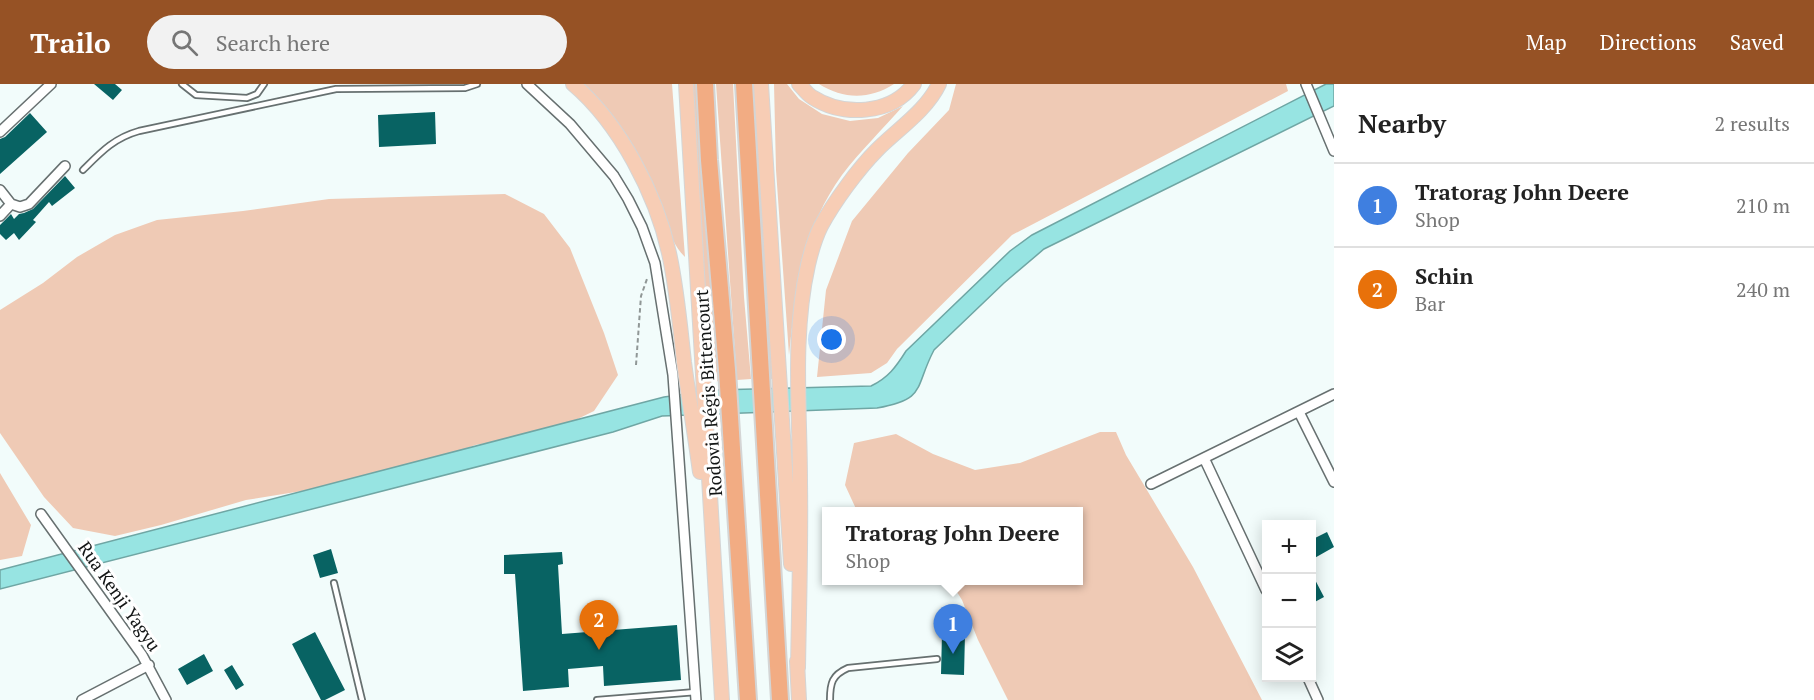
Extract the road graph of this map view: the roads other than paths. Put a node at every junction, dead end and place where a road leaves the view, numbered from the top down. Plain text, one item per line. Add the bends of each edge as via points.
1 (51, 84) edge
2 (182, 84) edge
3 (264, 84) edge
4 (477, 84) edge
5 (527, 84) edge
6 (573, 84) edge
7 (686, 84) edge
8 (705, 84) edge
9 (744, 84) edge
10 (761, 84) edge
11 (799, 84) edge
12 (914, 84) edge
13 (939, 84) edge
14 (1307, 86) edge
15 (0, 132) edge
16 (1334, 152) edge
17 (65, 166) dead end
18 (83, 170) dead end
19 (0, 190) edge
20 (11, 204) junction
21 (0, 216) edge
22 (679, 374) junction
23 (1334, 394) edge
24 (1299, 411) junction
25 (698, 419) junction
26 (1204, 458) junction
27 (1334, 482) edge
28 (1151, 484) dead end
29 (42, 514) dead end
30 (1262, 581) edge
31 (334, 583) dead end
32 (937, 659) dead end
33 (149, 665) junction
34 (798, 668) junction
35 (1310, 682) edge
36 (696, 696) edge
37 (82, 700) edge
38 (166, 700) edge
39 (362, 700) edge
40 (597, 700) edge
41 (722, 700) edge
42 (748, 700) edge
43 (780, 700) edge
44 (800, 700) edge
45 (830, 700) edge
46 (1318, 700) edge

1 - 15 street
2 - 3 lane via 196,95 247,98 257,94
4 - 18 lane via 465,88 336,89 139,131 122,136
5 - 22 street via 570,124 628,199 655,263
6 - 22 main road via 596,105 614,130 652,200 673,270
7 - 25 main road via 702,370
8 - 42 highway, Rodovia Régis Bittencourt
9 - 43 highway
10 - 34 main road
11 - 12 main road via 811,97 852,111 891,103
13 - 34 main road via 844,190 820,228 811,256 798,330
14 - 16 street
17 - 20 street via 25,207
19 - 20 street
20 - 21 street
22 - 25 main road
22 - 36 street via 677,423
23 - 24 street
24 - 26 street
24 - 27 street
25 - 41 main road
26 - 28 street
26 - 30 street
29 - 33 street, Rua Kenji Yagyu
31 - 39 lane
32 - 45 lane via 848,668 832,679
33 - 37 street
33 - 38 street, Rua Kenji Yagyu
34 - 44 main road
35 - 46 street
36 - 40 lane

